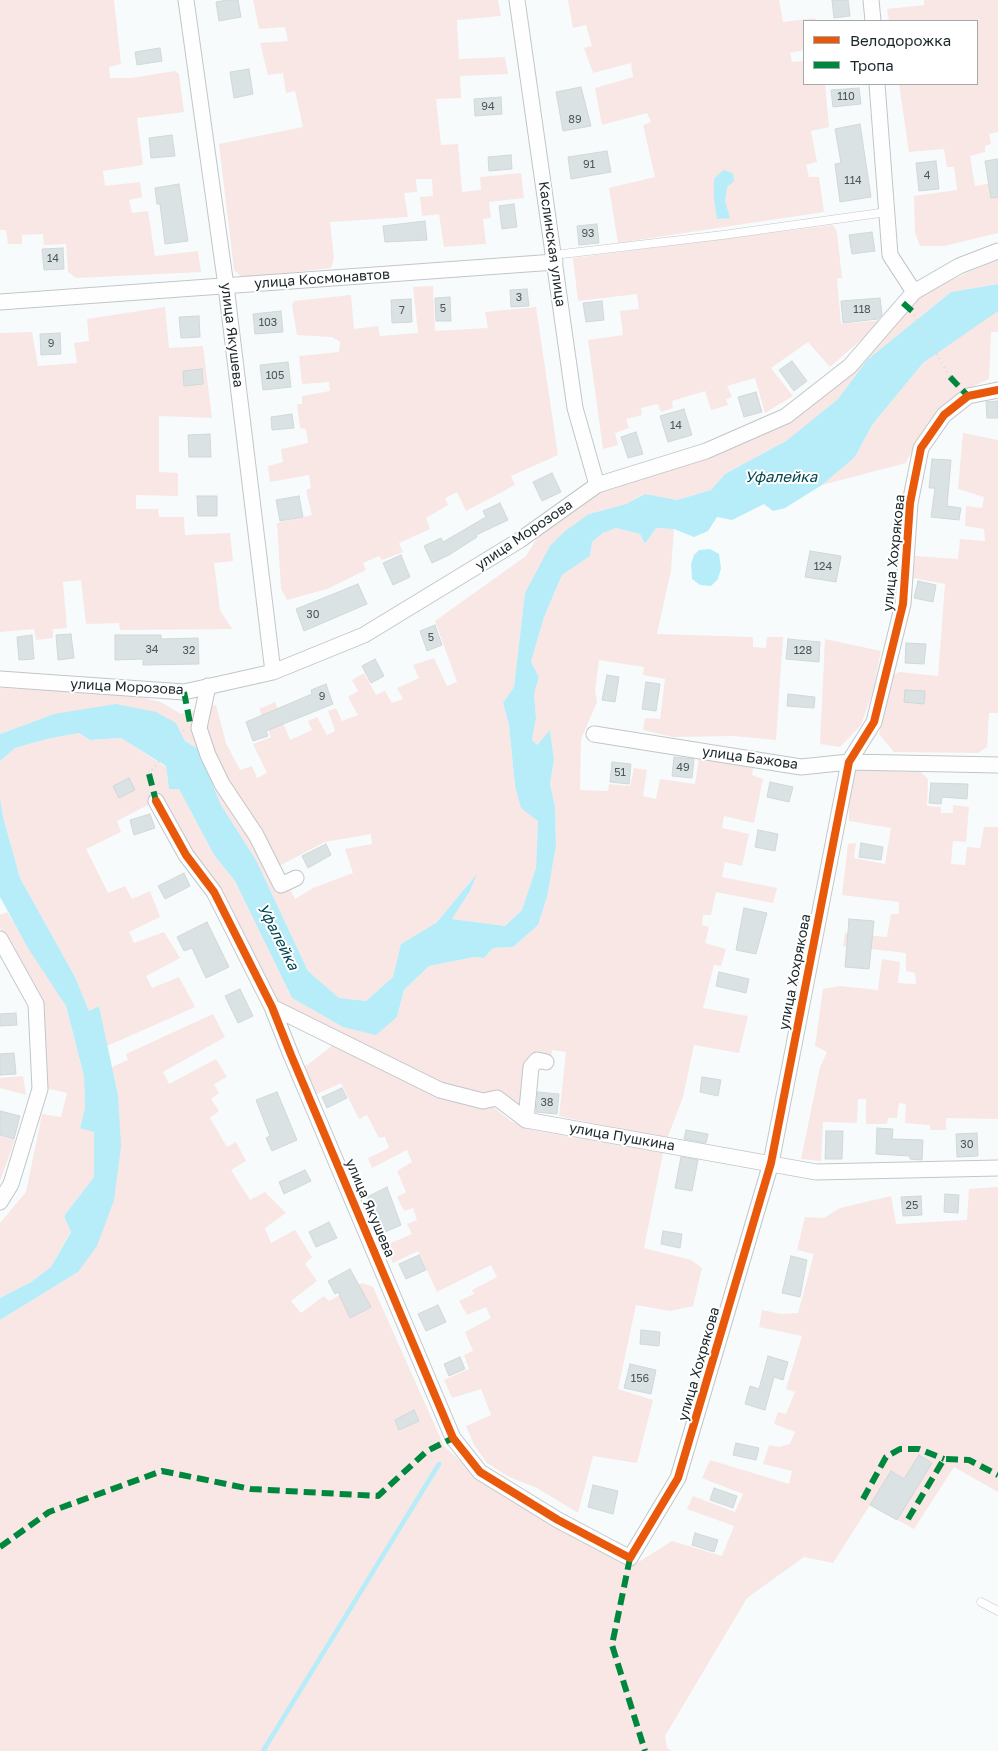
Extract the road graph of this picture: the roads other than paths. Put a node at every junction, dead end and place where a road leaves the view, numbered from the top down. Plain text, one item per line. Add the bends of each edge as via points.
1 (186, 0) edge
2 (517, 0) edge
3 (871, 0) edge
4 (873, 20) edge
5 (877, 85) edge
6 (887, 212) junction
7 (998, 251) edge
8 (554, 258) junction
9 (226, 286) junction
10 (914, 292) junction
11 (0, 302) edge
12 (998, 390) edge
13 (596, 485) junction
14 (273, 672) junction
15 (0, 679) edge
16 (208, 686) junction
17 (594, 734) dead end
18 (848, 762) junction
19 (998, 765) edge
20 (156, 801) dead end
21 (296, 878) dead end
22 (0, 939) edge
23 (272, 1007) junction
24 (546, 1062) dead end
25 (526, 1120) junction
26 (771, 1163) junction
27 (998, 1168) edge
28 (0, 1202) edge
29 (630, 1558) joint
30 (981, 1602) dead end
31 (998, 1611) edge

1 - 9 street, улица Якушева
2 - 8 street, Каслинская улица
3 - 4 street
5 - 6 street
6 - 8 lane
6 - 10 street via 890,255
7 - 10 street, улица Морозова via 959,266
8 - 9 street, улица Космонавтов
8 - 13 street, Каслинская улица via 575,408
9 - 11 street, улица Космонавтов
9 - 14 street, улица Якушева
10 - 13 street, улица Морозова via 850,366 786,416 706,451
12 - 18 street, улица Хохрякова via 968,396 944,414 921,448 910,503 903,604 874,722
13 - 14 street, улица Морозова via 520,540 364,635
14 - 16 street, улица Морозова
15 - 16 street, улица Морозова via 184,692
16 - 21 street via 199,728 208,755 222,784 256,835 281,885
17 - 18 street, улица Бажова via 801,767
18 - 19 street, улица Бажова
18 - 26 street, улица Хохрякова
20 - 23 street, улица Якушева via 186,855 214,892
22 - 28 street via 36,1004 40,1089 10,1184
23 - 25 street, улица Пушкина via 440,1090 483,1101 498,1098
23 - 29 street, улица Якушева via 453,1438 480,1472 558,1520
24 - 25 street via 537,1060 531,1067
25 - 26 street, улица Пушкина
26 - 27 street, улица Пушкина via 816,1172
26 - 29 street, улица Хохрякова via 678,1478
30 - 31 lane

